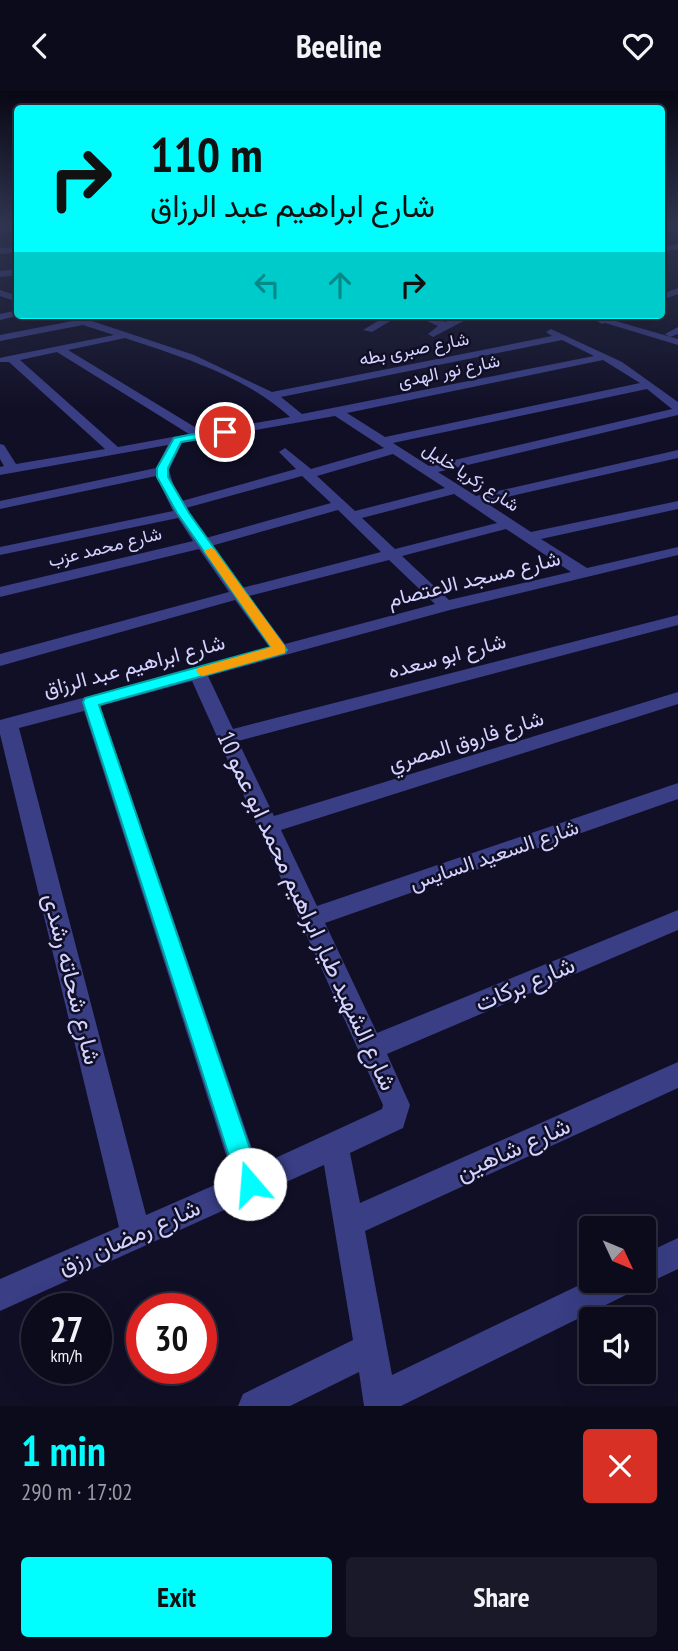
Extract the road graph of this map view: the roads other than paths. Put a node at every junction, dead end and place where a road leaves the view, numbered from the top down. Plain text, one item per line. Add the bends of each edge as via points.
1 (75, 319) edge
2 (388, 319) edge
3 (429, 319) edge
4 (460, 319) edge
5 (616, 319) edge
6 (83, 322) junction
7 (444, 325) junction
8 (368, 330) dead end
9 (550, 331) dead end
10 (433, 334) dead end
11 (124, 336) junction
12 (676, 336) edge
13 (563, 337) junction
14 (0, 338) edge
15 (60, 350) junction
16 (604, 357) junction
17 (6, 360) edge
18 (648, 385) junction
19 (272, 395) junction
20 (676, 404) edge
21 (337, 412) junction
22 (300, 419) junction
23 (201, 436) junction
24 (177, 440) junction
25 (387, 446) junction
26 (0, 448) edge
27 (115, 451) junction
28 (285, 452) dead end
29 (678, 454) edge
30 (6, 470) edge
31 (162, 471) junction
32 (427, 471) junction
33 (306, 473) junction
34 (454, 489) junction
35 (473, 501) junction
36 (0, 505) edge
37 (340, 505) junction
38 (678, 505) edge
39 (181, 510) junction
40 (352, 516) junction
41 (508, 524) junction
42 (528, 537) junction
43 (204, 543) junction
44 (0, 551) edge
45 (678, 551) edge
46 (391, 554) junction
47 (584, 573) junction
48 (0, 592) edge
49 (239, 594) junction
50 (446, 606) junction
51 (678, 620) edge
52 (280, 650) junction
53 (0, 660) edge
54 (198, 672) junction
55 (678, 698) edge
56 (90, 702) junction
57 (4, 725) edge
58 (228, 737) junction
59 (678, 792) edge
60 (268, 826) junction
61 (311, 918) junction
62 (678, 920) edge
63 (371, 1048) junction
64 (678, 1075) edge
65 (335, 1146) junction
66 (250, 1184) junction
67 (348, 1223) junction
68 (136, 1234) junction
69 (678, 1253) edge
70 (656, 1263) edge
71 (597, 1293) edge
72 (0, 1295) edge
73 (370, 1349) junction
74 (380, 1403) edge
75 (255, 1406) edge

1 - 6 street
2 - 8 street
3 - 7 street
4 - 7 street
5 - 12 street
6 - 11 street
6 - 14 street
7 - 10 street
9 - 13 street
11 - 15 street
11 - 19 street
13 - 16 street
13 - 19 street, شارع صبرى بطه
15 - 17 street
15 - 23 street
16 - 18 street
16 - 21 street, شارع نور الهدى
17 - 27 street
18 - 20 street
18 - 25 street
19 - 22 street
20 - 32 street
21 - 22 street, شارع نور الهدى
21 - 25 street, شارع زكريا خليل
22 - 23 street, شارع نور الهدى
23 - 24 street, شارع نور الهدى
24 - 27 street, شارع نور الهدى
24 - 31 street
25 - 32 street, شارع زكريا خليل
25 - 33 street
26 - 30 street
27 - 30 street, شارع نور الهدى
28 - 33 street
29 - 35 street
31 - 36 street
31 - 39 street
32 - 34 street, شارع زكريا خليل
33 - 37 street
33 - 39 street
34 - 35 street, شارع زكريا خليل
34 - 40 street
35 - 41 street, شارع زكريا خليل
37 - 40 street
37 - 43 street, شارع محمد عزب
38 - 42 street
39 - 43 street
39 - 44 street
40 - 46 street
41 - 42 street, شارع زكريا خليل
41 - 46 street
42 - 47 street, شارع زكريا خليل
43 - 48 street, شارع محمد عزب
43 - 49 street
45 - 47 street, شارع مسجد الاعتصام
46 - 49 street
46 - 50 street
47 - 50 street, شارع مسجد الاعتصام
49 - 52 street
49 - 53 street
50 - 52 street, شارع مسجد الاعتصام
51 - 58 street, شارع ابو سعده
52 - 54 street, شارع ابراهيم عبد الرزاق
54 - 56 street, شارع ابراهيم عبد الرزاق
54 - 58 street, شارع الشهيد طيار ابراهيم محمد ابو عمو 10
55 - 60 street, شارع فاروق المصري
56 - 57 street, شارع ابراهيم عبد الرزاق
56 - 66 street
57 - 68 street, شارع شحاته رشدى
58 - 60 street, شارع الشهيد طيار ابراهيم محمد ابو عمو 10
59 - 61 street, شارع السعيد السايس
60 - 61 street, شارع الشهيد طيار ابراهيم محمد ابو عمو 10
61 - 63 street, شارع الشهيد طيار ابراهيم محمد ابو عمو 10
62 - 63 street, شارع بركات
63 - 65 street, شارع الشهيد طيار ابراهيم محمد ابو عمو 10 via 397,1105 396,1114
64 - 67 street, شارع شاهين
65 - 66 street, شارع رمضان رزق
65 - 67 street
66 - 68 street, شارع رمضان رزق
67 - 73 street
68 - 72 street, شارع رمضان رزق
69 - 70 street
71 - 74 street
73 - 74 street
73 - 75 street

